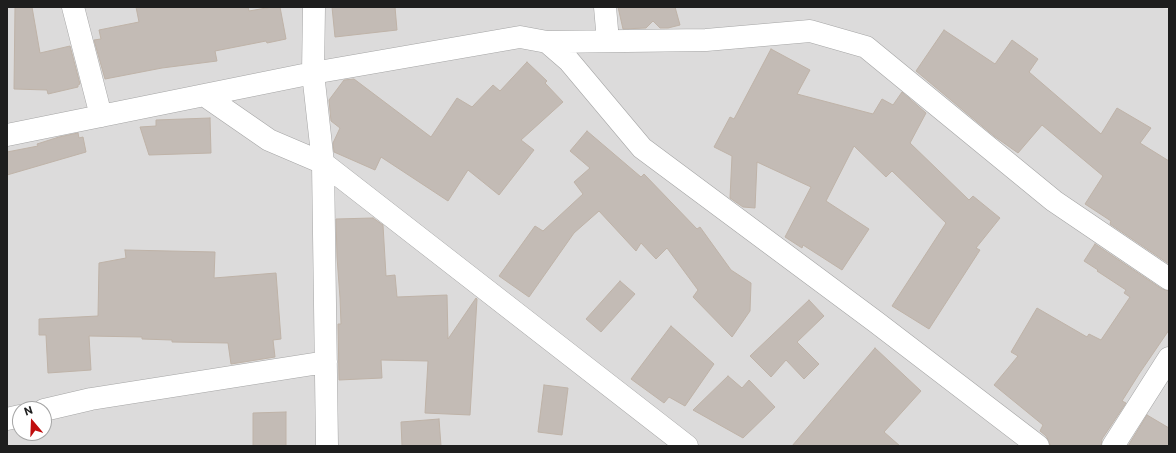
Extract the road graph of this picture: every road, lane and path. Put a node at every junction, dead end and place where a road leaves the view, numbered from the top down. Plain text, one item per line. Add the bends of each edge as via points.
1 (73, 7) edge
2 (314, 7) edge
3 (605, 7) edge
4 (608, 41) junction
5 (547, 42) junction
6 (313, 74) junction
7 (204, 96) junction
8 (101, 116) junction
9 (7, 135) edge
10 (323, 163) junction
11 (1169, 279) edge
12 (1169, 358) edge
13 (326, 362) junction
14 (52, 408) edge
15 (677, 442) edge
16 (327, 446) edge
17 (1038, 446) edge
18 (1113, 446) edge

1 - 8 street
2 - 6 street
3 - 4 street
4 - 5 street
4 - 11 street via 706,40 810,31 866,47 1054,201
5 - 6 street via 520,37
5 - 17 street via 569,61 642,148
6 - 7 street
6 - 10 street
7 - 8 street
7 - 10 street via 269,140
8 - 9 street
10 - 13 street
10 - 15 street
12 - 18 street
13 - 14 street via 91,399
13 - 16 street

